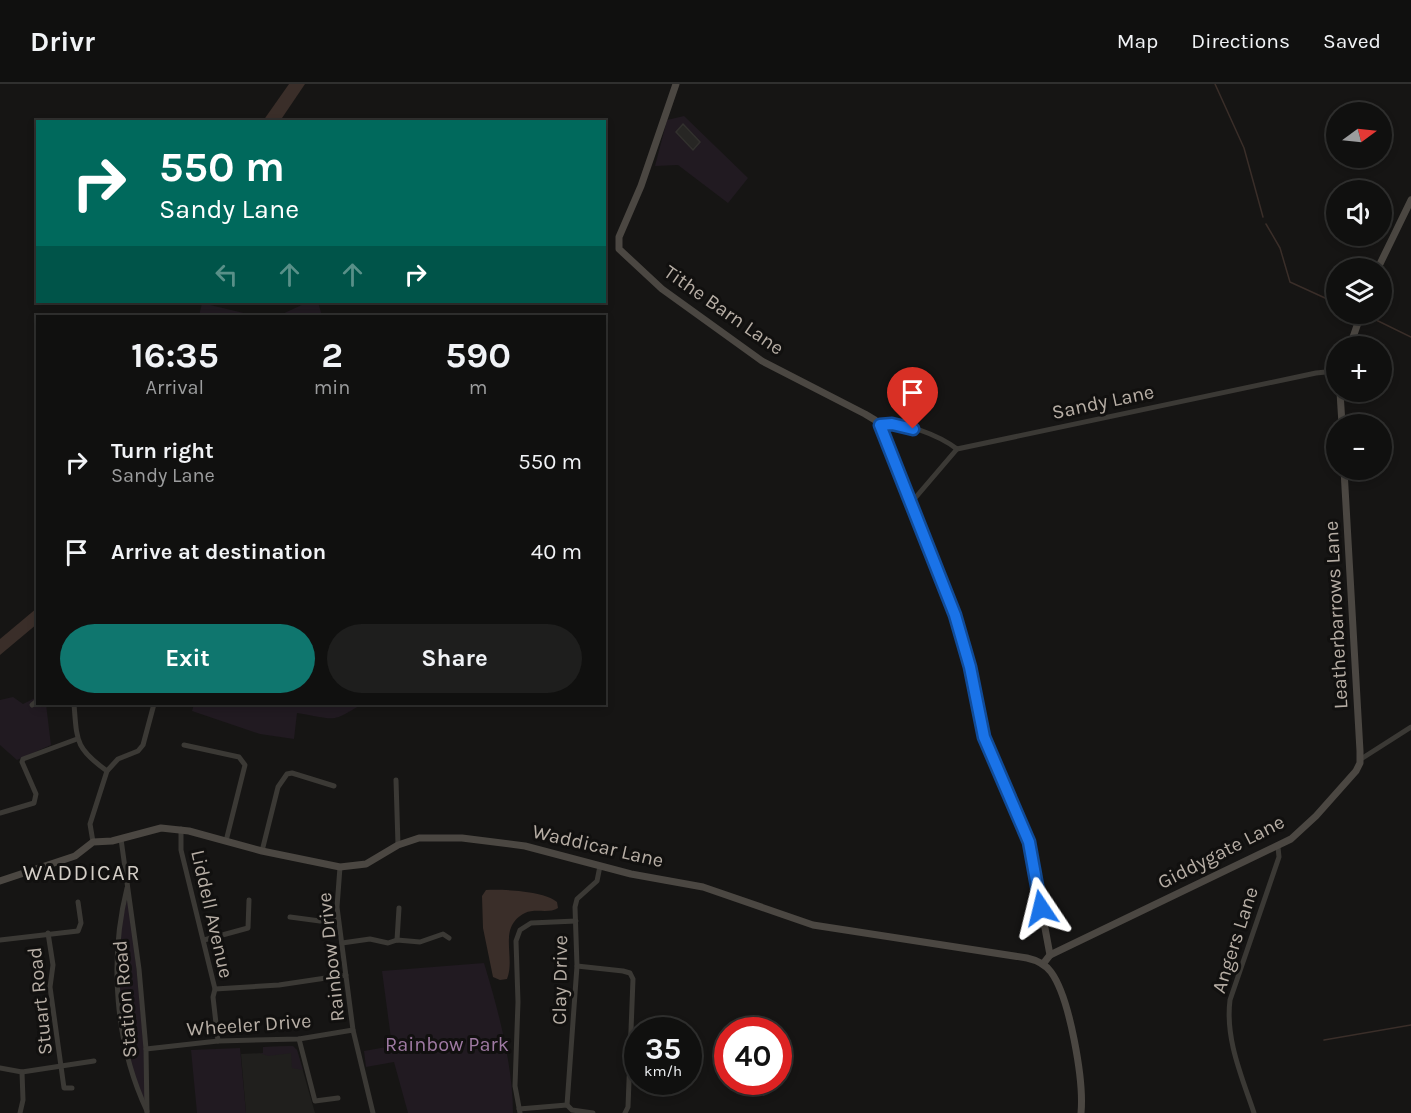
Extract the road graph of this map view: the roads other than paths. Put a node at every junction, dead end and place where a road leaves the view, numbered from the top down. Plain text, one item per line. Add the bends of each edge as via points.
1 (676, 84) edge
2 (1411, 200) edge
3 (1383, 258) edge
4 (1326, 372) edge
5 (880, 425) junction
6 (957, 449) junction
7 (1345, 480) edge
8 (910, 504) junction
9 (36, 702) edge
10 (32, 705) dead end
11 (74, 705) edge
12 (154, 705) edge
13 (1411, 727) edge
14 (77, 739) junction
15 (184, 745) dead end
16 (1361, 759) junction
17 (107, 771) junction
18 (396, 780) dead end
19 (334, 786) dead end
20 (0, 813) edge
21 (181, 829) junction
22 (121, 839) junction
23 (226, 841) junction
24 (93, 842) junction
25 (398, 845) junction
26 (1278, 847) junction
27 (262, 851) junction
28 (600, 866) junction
29 (340, 867) junction
30 (0, 880) edge
31 (128, 884) junction
32 (249, 900) dead end
33 (78, 902) dead end
34 (399, 908) dead end
35 (290, 917) dead end
36 (338, 919) junction
37 (576, 921) junction
38 (48, 933) junction
39 (449, 938) dead end
40 (0, 940) edge
41 (204, 940) junction
42 (397, 940) junction
43 (342, 943) junction
44 (1050, 955) junction
45 (1043, 964) junction
46 (578, 966) junction
47 (346, 975) junction
48 (215, 988) junction
49 (354, 1030) junction
50 (299, 1039) junction
51 (218, 1041) junction
52 (146, 1049) junction
53 (94, 1061) dead end
54 (63, 1065) junction
55 (0, 1068) edge
56 (22, 1072) junction
57 (72, 1088) dead end
58 (148, 1091) junction
59 (138, 1092) junction
60 (338, 1098) dead end
61 (567, 1105) junction
62 (519, 1111) edge
63 (147, 1112) edge
64 (20, 1113) edge
65 (374, 1113) edge
66 (593, 1113) edge
67 (626, 1113) edge
68 (1081, 1113) edge
69 (1254, 1113) edge

1 - 5 street, Tithe Barn Lane via 619,237 622,253 662,290 762,361 830,394
2 - 3 street
4 - 6 street, Sandy Lane
5 - 6 street via 892,424 933,435
5 - 8 street
6 - 8 street
7 - 16 street, Leatherbarrows Lane
8 - 44 street via 955,615 987,744 1029,842
9 - 10 street
11 - 14 street
12 - 17 street via 143,745 118,759
13 - 16 street, Giddygate Lane
14 - 17 street via 83,751
14 - 20 street via 23,759 36,799
15 - 23 street via 239,758 245,765
16 - 26 street, Giddygate Lane via 1356,771 1316,816
17 - 24 street via 90,824
18 - 25 street
19 - 27 street via 287,774 278,787
21 - 22 street, Waddicar Lane via 150,830
21 - 23 street, Waddicar Lane
21 - 41 street, Liddell Avenue via 181,850
22 - 24 street, Waddicar Lane
22 - 31 street, Station Road
23 - 27 street, Waddicar Lane
24 - 30 street, Waddicar Lane via 75,856
25 - 28 street, Waddicar Lane via 430,837 499,841
25 - 29 street, Waddicar Lane via 366,864
26 - 44 street, Giddygate Lane
26 - 69 street, Angers Lane via 1279,857 1230,1000 1228,1019
27 - 29 street, Waddicar Lane
28 - 37 street, Clay Drive via 597,881 577,899
28 - 45 street, Waddicar Lane via 703,887 813,925 1027,958
29 - 36 street, Rainbow Drive
31 - 52 street, Station Road
31 - 59 street, Station Road via 117,952 118,987 127,1058
32 - 41 street via 248,928
33 - 38 street via 78,931
34 - 42 street
35 - 36 street
36 - 43 street, Rainbow Drive
37 - 46 street, Clay Drive
37 - 62 street via 531,923 520,930 516,941 515,1086
38 - 40 street
38 - 54 street, Stuart Road via 53,964 50,987
39 - 42 street via 443,934 420,942
41 - 48 street, Liddell Avenue
42 - 43 street
43 - 47 street, Rainbow Drive
44 - 45 street
45 - 68 street via 1056,982 1070,1025 1081,1080
46 - 61 street, Clay Drive
46 - 67 street via 623,971 633,979
47 - 48 street via 279,985
47 - 49 street, Rainbow Drive
48 - 51 street, Liddell Avenue
49 - 50 street, Wheeler Drive
49 - 65 street, Rainbow Drive
50 - 51 street, Wheeler Drive
50 - 60 street via 315,1101
51 - 52 street, Wheeler Drive
52 - 58 street, Station Road
53 - 54 street
54 - 56 street
54 - 57 street, Stuart Road via 64,1088
55 - 56 street
56 - 64 street
58 - 59 street
58 - 63 street, Station Road
59 - 63 street, Station Road
61 - 62 street
61 - 66 street via 572,1110

